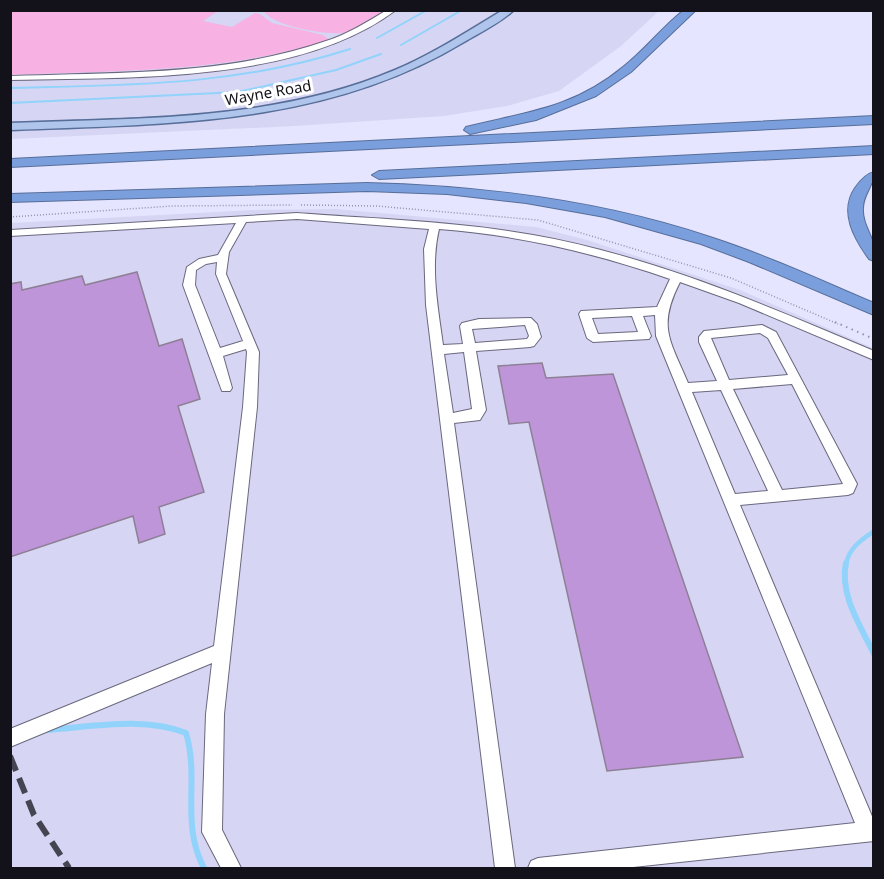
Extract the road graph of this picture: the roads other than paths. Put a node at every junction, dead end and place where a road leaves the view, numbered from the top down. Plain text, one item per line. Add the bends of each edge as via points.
1 (393, 10) edge
2 (510, 10) edge
3 (691, 10) edge
4 (10, 78) edge
5 (873, 119) edge
6 (10, 127) edge
7 (873, 150) edge
8 (10, 162) edge
9 (873, 176) edge
10 (10, 196) edge
11 (243, 219) junction
12 (435, 226) junction
13 (10, 233) edge
14 (873, 256) edge
15 (223, 258) junction
16 (677, 277) junction
17 (873, 309) edge
18 (661, 311) junction
19 (636, 312) junction
20 (250, 344) junction
21 (470, 347) junction
22 (438, 350) junction
23 (216, 354) junction
24 (873, 356) edge
25 (796, 379) junction
26 (725, 385) junction
27 (226, 388) dead end
28 (684, 388) junction
29 (447, 419) junction
30 (778, 496) junction
31 (730, 500) junction
32 (222, 651) junction
33 (10, 738) edge
34 (871, 831) edge
35 (231, 868) edge
36 (505, 868) edge
37 (538, 868) edge

1 - 4 lane via 330,42 227,67
2 - 6 main road, Wayne Road via 423,62 314,99 251,112 184,119
3 - 8 highway via 644,56 607,85 561,107 514,122 437,135
5 - 8 highway
7 - 10 highway
9 - 14 highway via 856,196 854,212 856,226
10 - 17 highway via 367,187 504,195 621,216 685,234
11 - 12 lane via 297,216
11 - 13 lane
11 - 15 lane
12 - 16 lane via 535,238
12 - 22 lane via 429,249
15 - 20 lane via 221,274
15 - 23 lane via 203,261 191,269 189,285
16 - 18 lane
16 - 24 lane via 743,300
18 - 19 lane
18 - 28 lane via 662,336
19 - 19 lane via 626,313 585,314 593,338 645,336
20 - 23 lane
20 - 32 lane via 250,406
21 - 21 lane via 468,325 527,321 536,337 530,343
21 - 22 lane
21 - 29 lane via 479,410 475,416
22 - 29 lane
23 - 27 lane
25 - 26 lane
25 - 26 lane via 768,332 708,334 705,342
25 - 30 lane via 850,484 841,491
26 - 28 lane
26 - 30 lane
28 - 31 lane
29 - 36 lane
30 - 31 lane
31 - 34 lane
32 - 33 lane
32 - 35 lane via 215,714 212,832
34 - 37 lane

